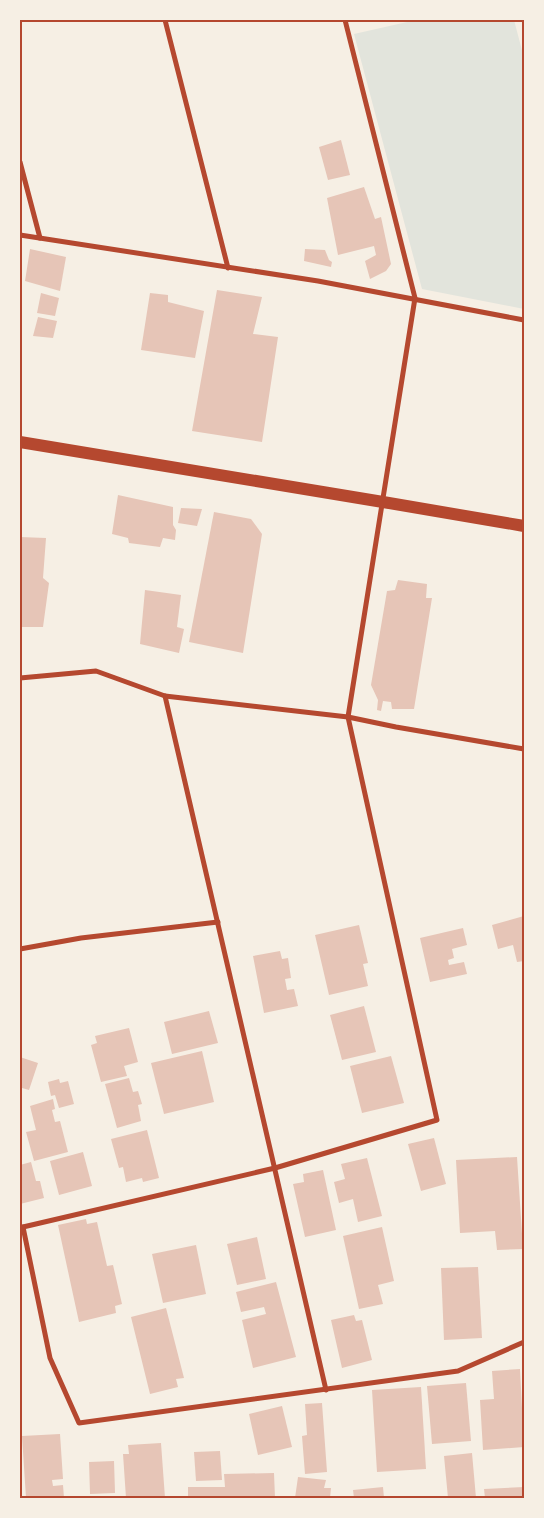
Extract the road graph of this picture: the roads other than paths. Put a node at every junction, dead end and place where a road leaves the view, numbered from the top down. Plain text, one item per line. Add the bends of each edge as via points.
1 (165, 20) edge
2 (345, 20) edge
3 (20, 162) edge
4 (20, 235) edge
5 (40, 238) junction
6 (228, 268) junction
7 (415, 298) junction
8 (524, 320) edge
9 (20, 442) edge
10 (384, 502) junction
11 (524, 526) edge
12 (20, 678) edge
13 (165, 696) junction
14 (348, 717) junction
15 (524, 749) edge
16 (218, 922) junction
17 (20, 949) edge
18 (275, 1168) junction
19 (22, 1228) edge
20 (524, 1342) edge
21 (326, 1390) junction

1 - 6 street
2 - 7 street
3 - 5 street
4 - 5 street
5 - 6 street
6 - 7 street
7 - 8 street
7 - 10 street
9 - 10 main road
10 - 11 main road
10 - 14 street
12 - 13 street via 96,671
13 - 14 street
13 - 16 street
14 - 15 street
14 - 18 street via 437,1120
16 - 17 street via 81,938
16 - 18 street
18 - 19 street
18 - 21 street
19 - 21 street via 50,1358 79,1423
20 - 21 street via 458,1371

